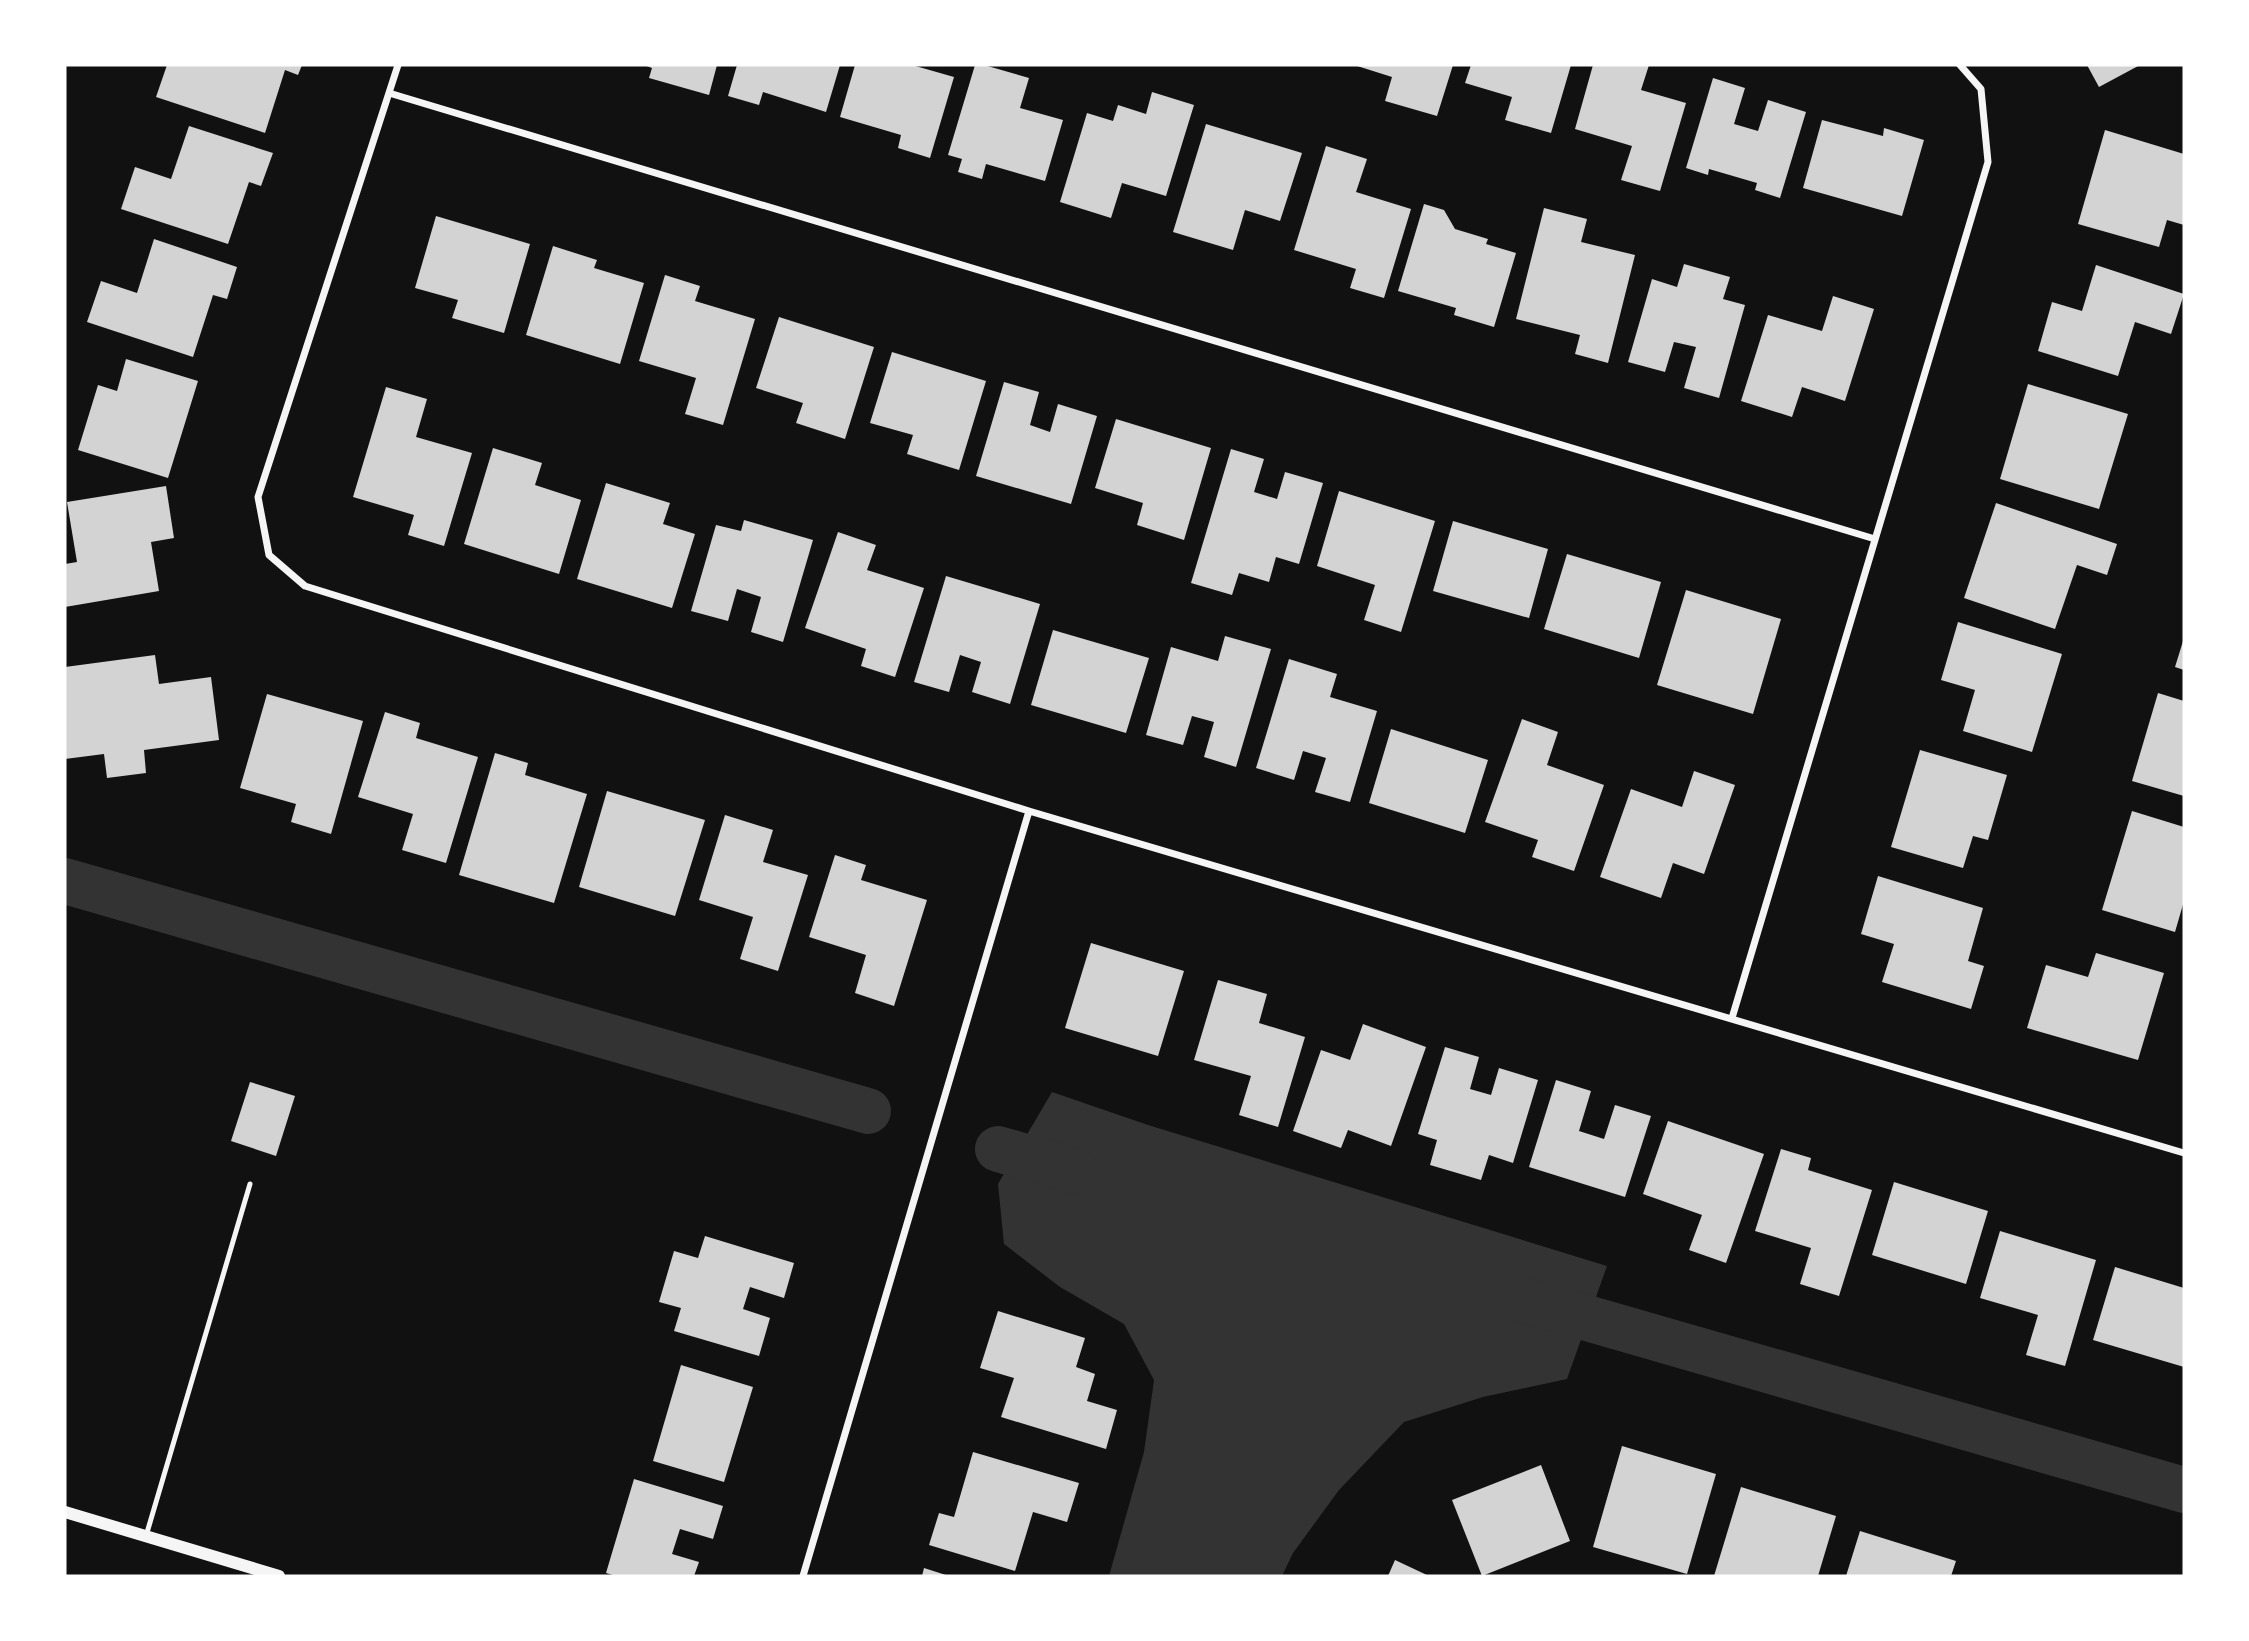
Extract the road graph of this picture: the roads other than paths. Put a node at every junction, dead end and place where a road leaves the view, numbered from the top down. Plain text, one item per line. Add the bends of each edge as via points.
1 (398, 65) edge
2 (1960, 65) edge
3 (389, 93) junction
4 (1875, 539) junction
5 (1029, 811) junction
6 (1732, 1018) junction
7 (2184, 1153) edge
8 (250, 1184) dead end
9 (65, 1512) edge
10 (146, 1536) junction
11 (279, 1576) edge
12 (803, 1576) edge

1 - 3 street
2 - 4 street via 1981,89 1987,162
3 - 4 street
3 - 5 street via 258,497 269,555 305,586
4 - 6 street
5 - 6 street
5 - 12 street
6 - 7 street
8 - 10 lane
9 - 10 street
10 - 11 street

